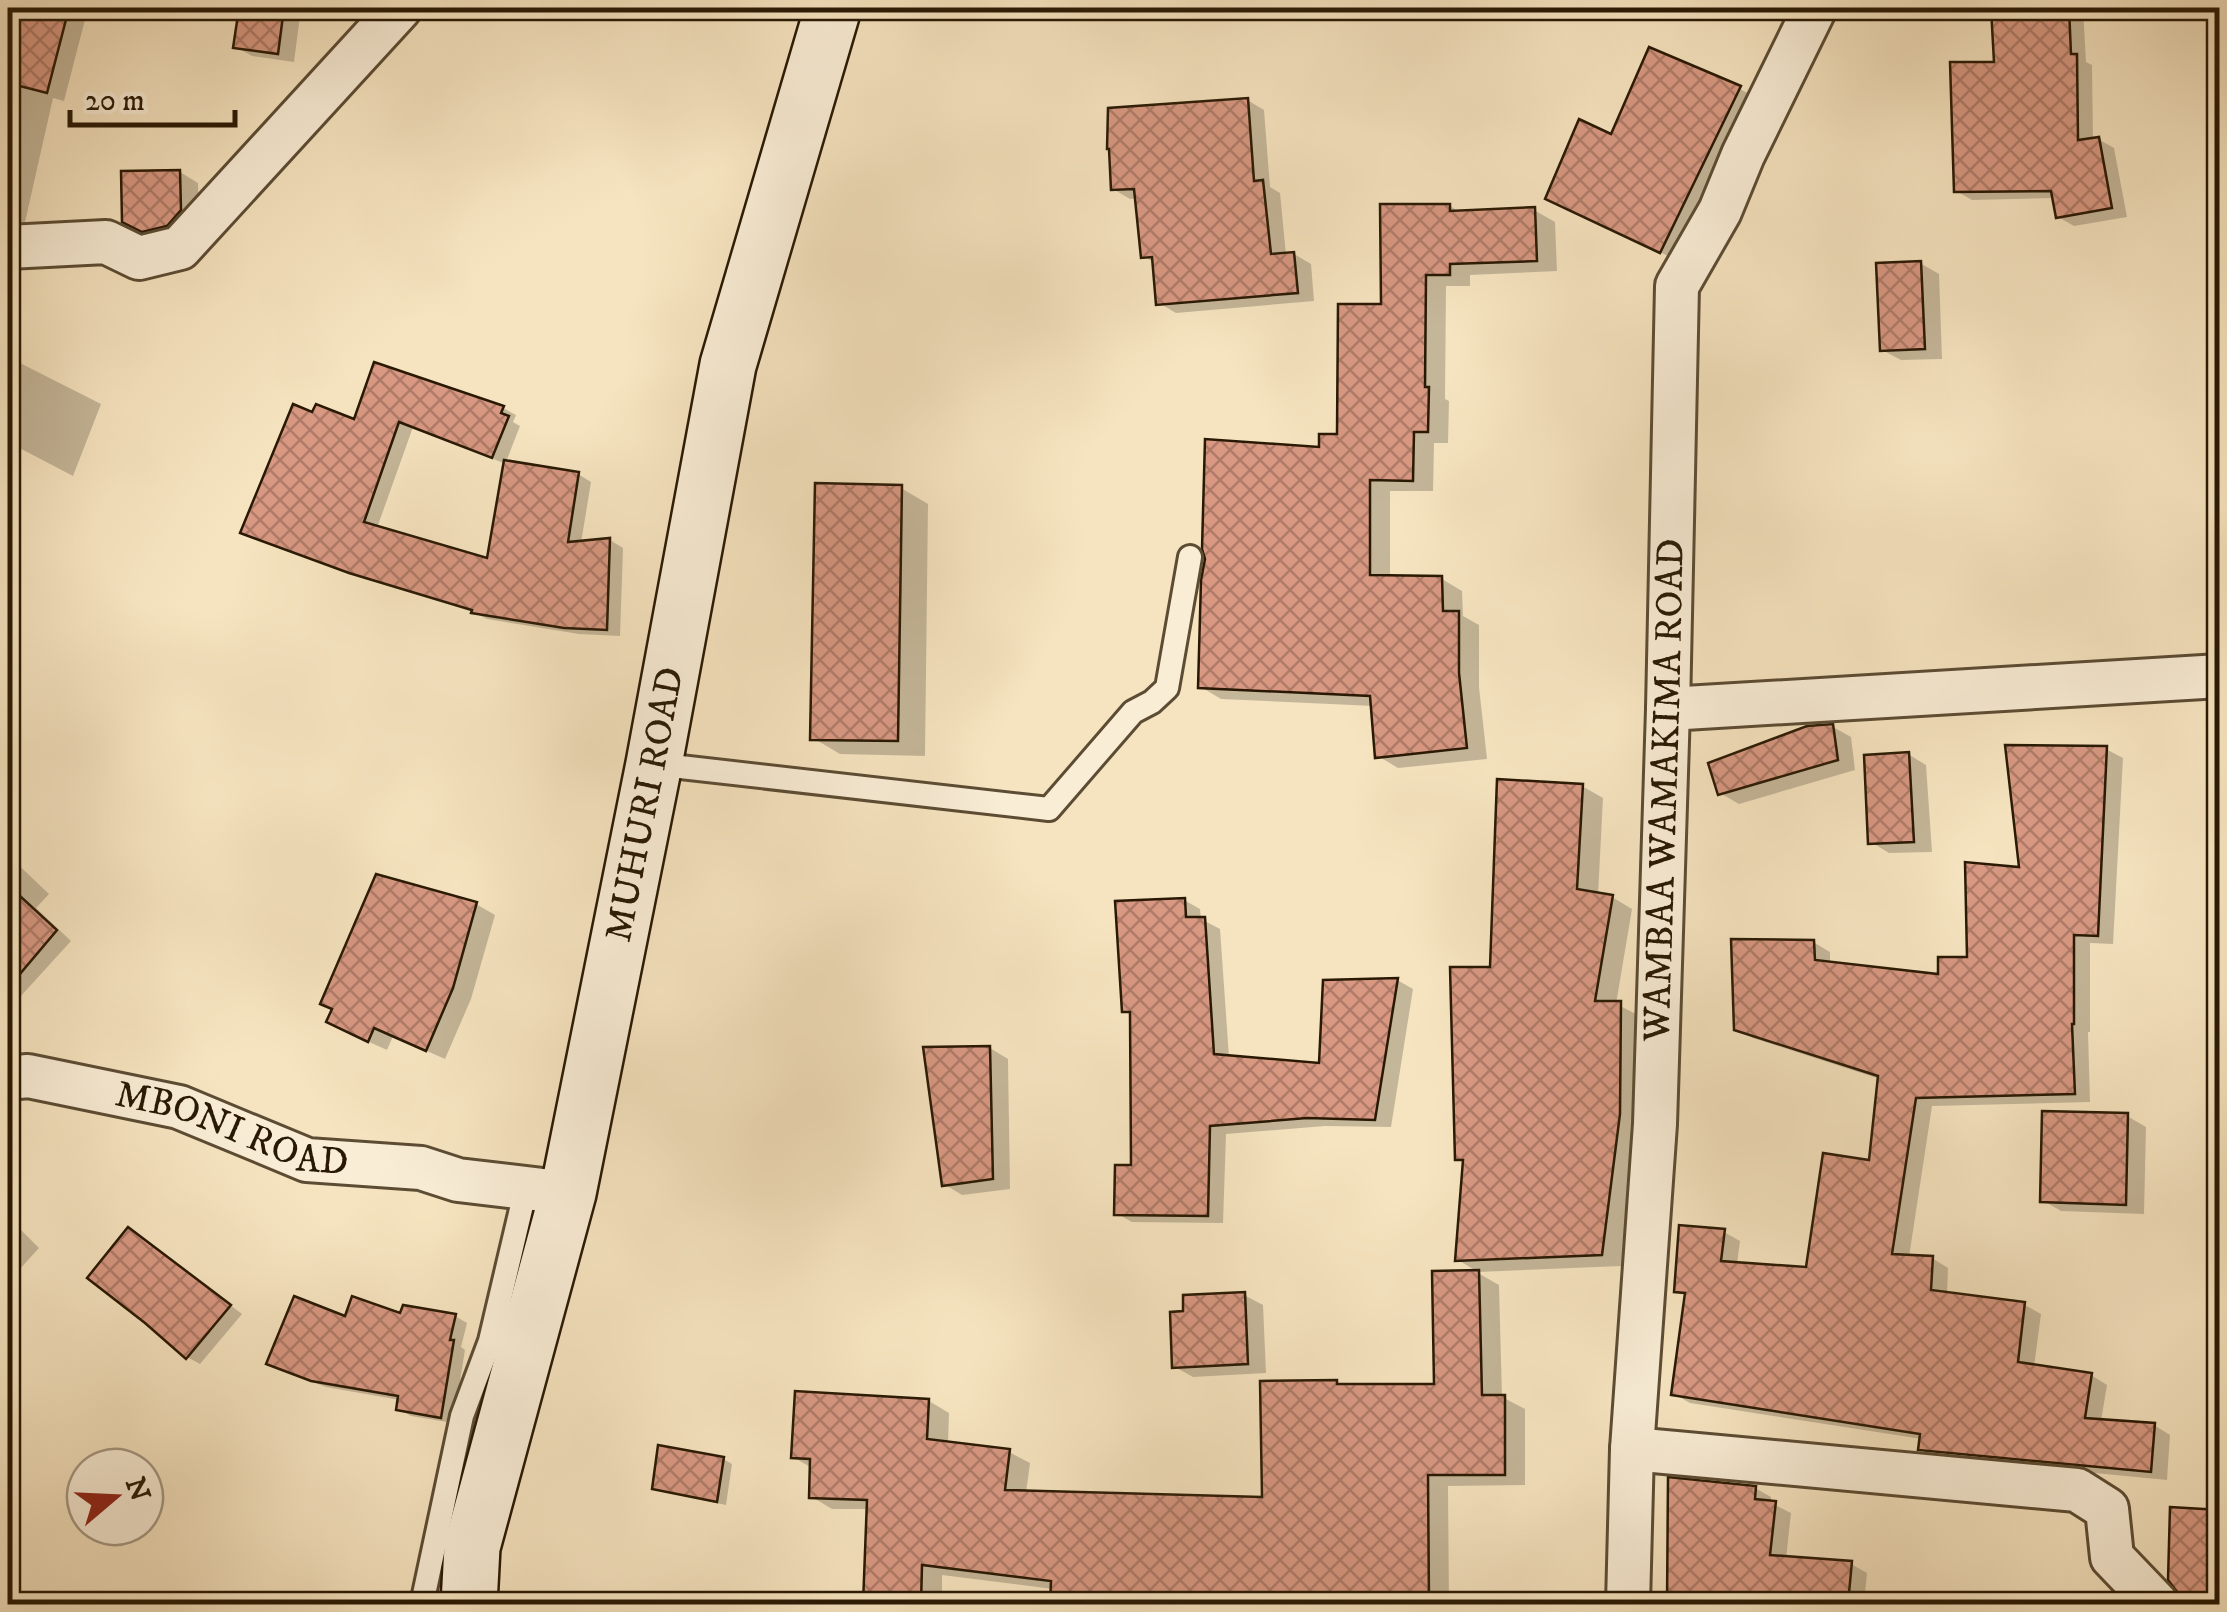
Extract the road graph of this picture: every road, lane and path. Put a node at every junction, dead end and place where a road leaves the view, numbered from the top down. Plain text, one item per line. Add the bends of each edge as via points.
1 (400, 8) edge
2 (834, 8) edge
3 (1815, 8) edge
4 (8, 247) edge
5 (1190, 557) dead end
6 (2220, 676) edge
7 (1668, 709) junction
8 (654, 764) junction
9 (8, 1078) edge
10 (547, 1190) junction
11 (1632, 1448) junction
12 (422, 1604) edge
13 (469, 1604) edge
14 (1628, 1604) edge
15 (2157, 1604) edge

1 - 4 street via 180,248 139,258 106,242
2 - 8 main road, MUHURI ROAD via 728,366
3 - 7 street, WAMBAA WAMAKIMA ROAD via 1720,211 1677,286
5 - 8 lane via 1167,688 1134,712 1049,809
6 - 7 street
7 - 11 street, WAMBAA WAMAKIMA ROAD via 1655,1124
8 - 10 main road, MUHURI ROAD
9 - 10 street, MBONI ROAD via 28,1076 178,1107 307,1160 421,1168 458,1180
10 - 12 lane via 462,1416
10 - 13 main road, MUHURI ROAD via 472,1546
11 - 14 street, WAMBAA WAMAKIMA ROAD
11 - 15 street via 2078,1490 2107,1509 2112,1557

